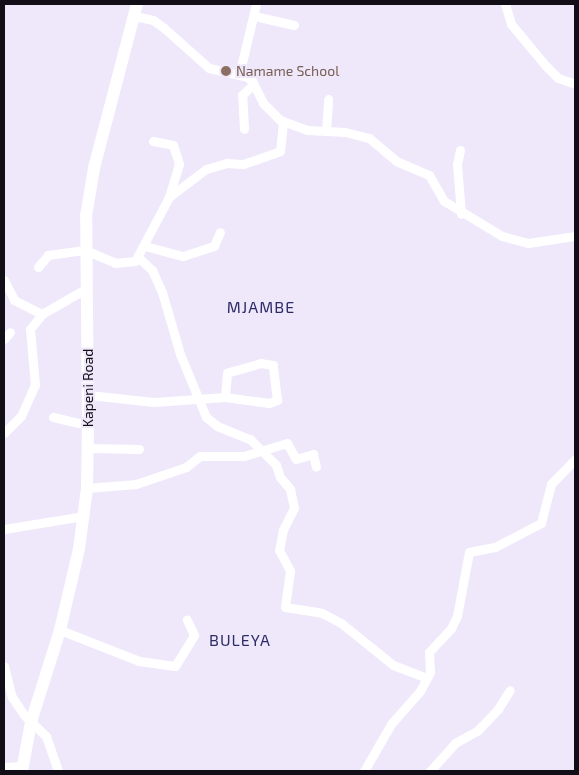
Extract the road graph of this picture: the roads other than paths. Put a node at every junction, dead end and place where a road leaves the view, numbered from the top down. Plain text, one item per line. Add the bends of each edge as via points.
1 (256, 4) edge
2 (505, 4) edge
3 (135, 10) edge
4 (254, 16) junction
5 (294, 25) dead end
6 (245, 76) junction
7 (254, 84) junction
8 (575, 84) edge
9 (328, 99) dead end
10 (283, 121) junction
11 (244, 129) dead end
12 (326, 131) junction
13 (153, 141) dead end
14 (460, 150) dead end
15 (169, 197) junction
16 (461, 214) junction
17 (220, 232) dead end
18 (575, 236) edge
19 (145, 246) junction
20 (85, 250) junction
21 (139, 258) junction
22 (38, 267) dead end
23 (4, 280) edge
24 (86, 288) junction
25 (42, 314) junction
26 (88, 395) junction
27 (225, 397) junction
28 (200, 400) junction
29 (53, 417) dead end
30 (88, 425) junction
31 (4, 433) edge
32 (88, 448) junction
33 (140, 449) dead end
34 (262, 451) junction
35 (575, 459) edge
36 (316, 467) dead end
37 (87, 488) junction
38 (83, 516) junction
39 (4, 528) edge
40 (187, 620) dead end
41 (60, 630) junction
42 (4, 666) edge
43 (427, 678) junction
44 (510, 690) dead end
45 (31, 722) junction
46 (4, 767) edge
47 (22, 769) edge
48 (58, 771) edge
49 (364, 771) edge
50 (430, 771) edge

1 - 4 street
2 - 8 street via 511,24 546,66 558,78
3 - 6 street via 164,28 208,68
3 - 20 main road, Kapeni Road via 90,185
4 - 5 street
4 - 6 street via 240,69
6 - 7 street
7 - 10 street via 263,103
7 - 11 street via 242,95
9 - 12 street
10 - 12 street via 307,130
10 - 15 street via 280,151 243,164 227,163 206,169
12 - 16 street via 365,136 386,149 396,161 429,175 441,198
13 - 15 street via 173,145 179,164
14 - 16 street via 457,164
15 - 19 street
16 - 18 street via 518,241 533,243
17 - 19 street via 214,246 183,256
19 - 21 street
20 - 21 street via 115,263 128,264
20 - 22 street via 48,255
20 - 24 main road, Kapeni Road
21 - 28 street via 152,270 162,292 177,347
23 - 25 street via 14,300
24 - 25 street
24 - 26 main road, Kapeni Road
25 - 31 street via 30,329 35,386 22,416
26 - 28 street via 136,401
26 - 30 main road, Kapeni Road
27 - 27 street via 269,403 277,400 272,365 261,363 227,373
27 - 28 street
28 - 34 street via 210,421 249,438
29 - 30 street
30 - 32 main road, Kapeni Road
32 - 33 street
32 - 37 main road, Kapeni Road
34 - 36 street via 290,444 296,459 313,454
34 - 37 street via 244,456 200,456 186,467 144,481
34 - 43 street via 276,465 294,497 294,508 283,530 279,550 290,571 285,607 322,613 393,665
35 - 43 street via 550,484 541,523 495,547 469,552 457,616 451,628 429,652
37 - 38 main road, Kapeni Road
38 - 39 street
38 - 41 main road, Kapeni Road via 79,549
40 - 41 street via 194,635 175,666 138,661
41 - 45 main road, Kapeni Road
42 - 45 street via 12,696
43 - 49 street via 386,732
44 - 50 street via 498,709 477,731 455,743
45 - 47 main road, Kapeni Road
45 - 48 street via 46,736
46 - 47 street

